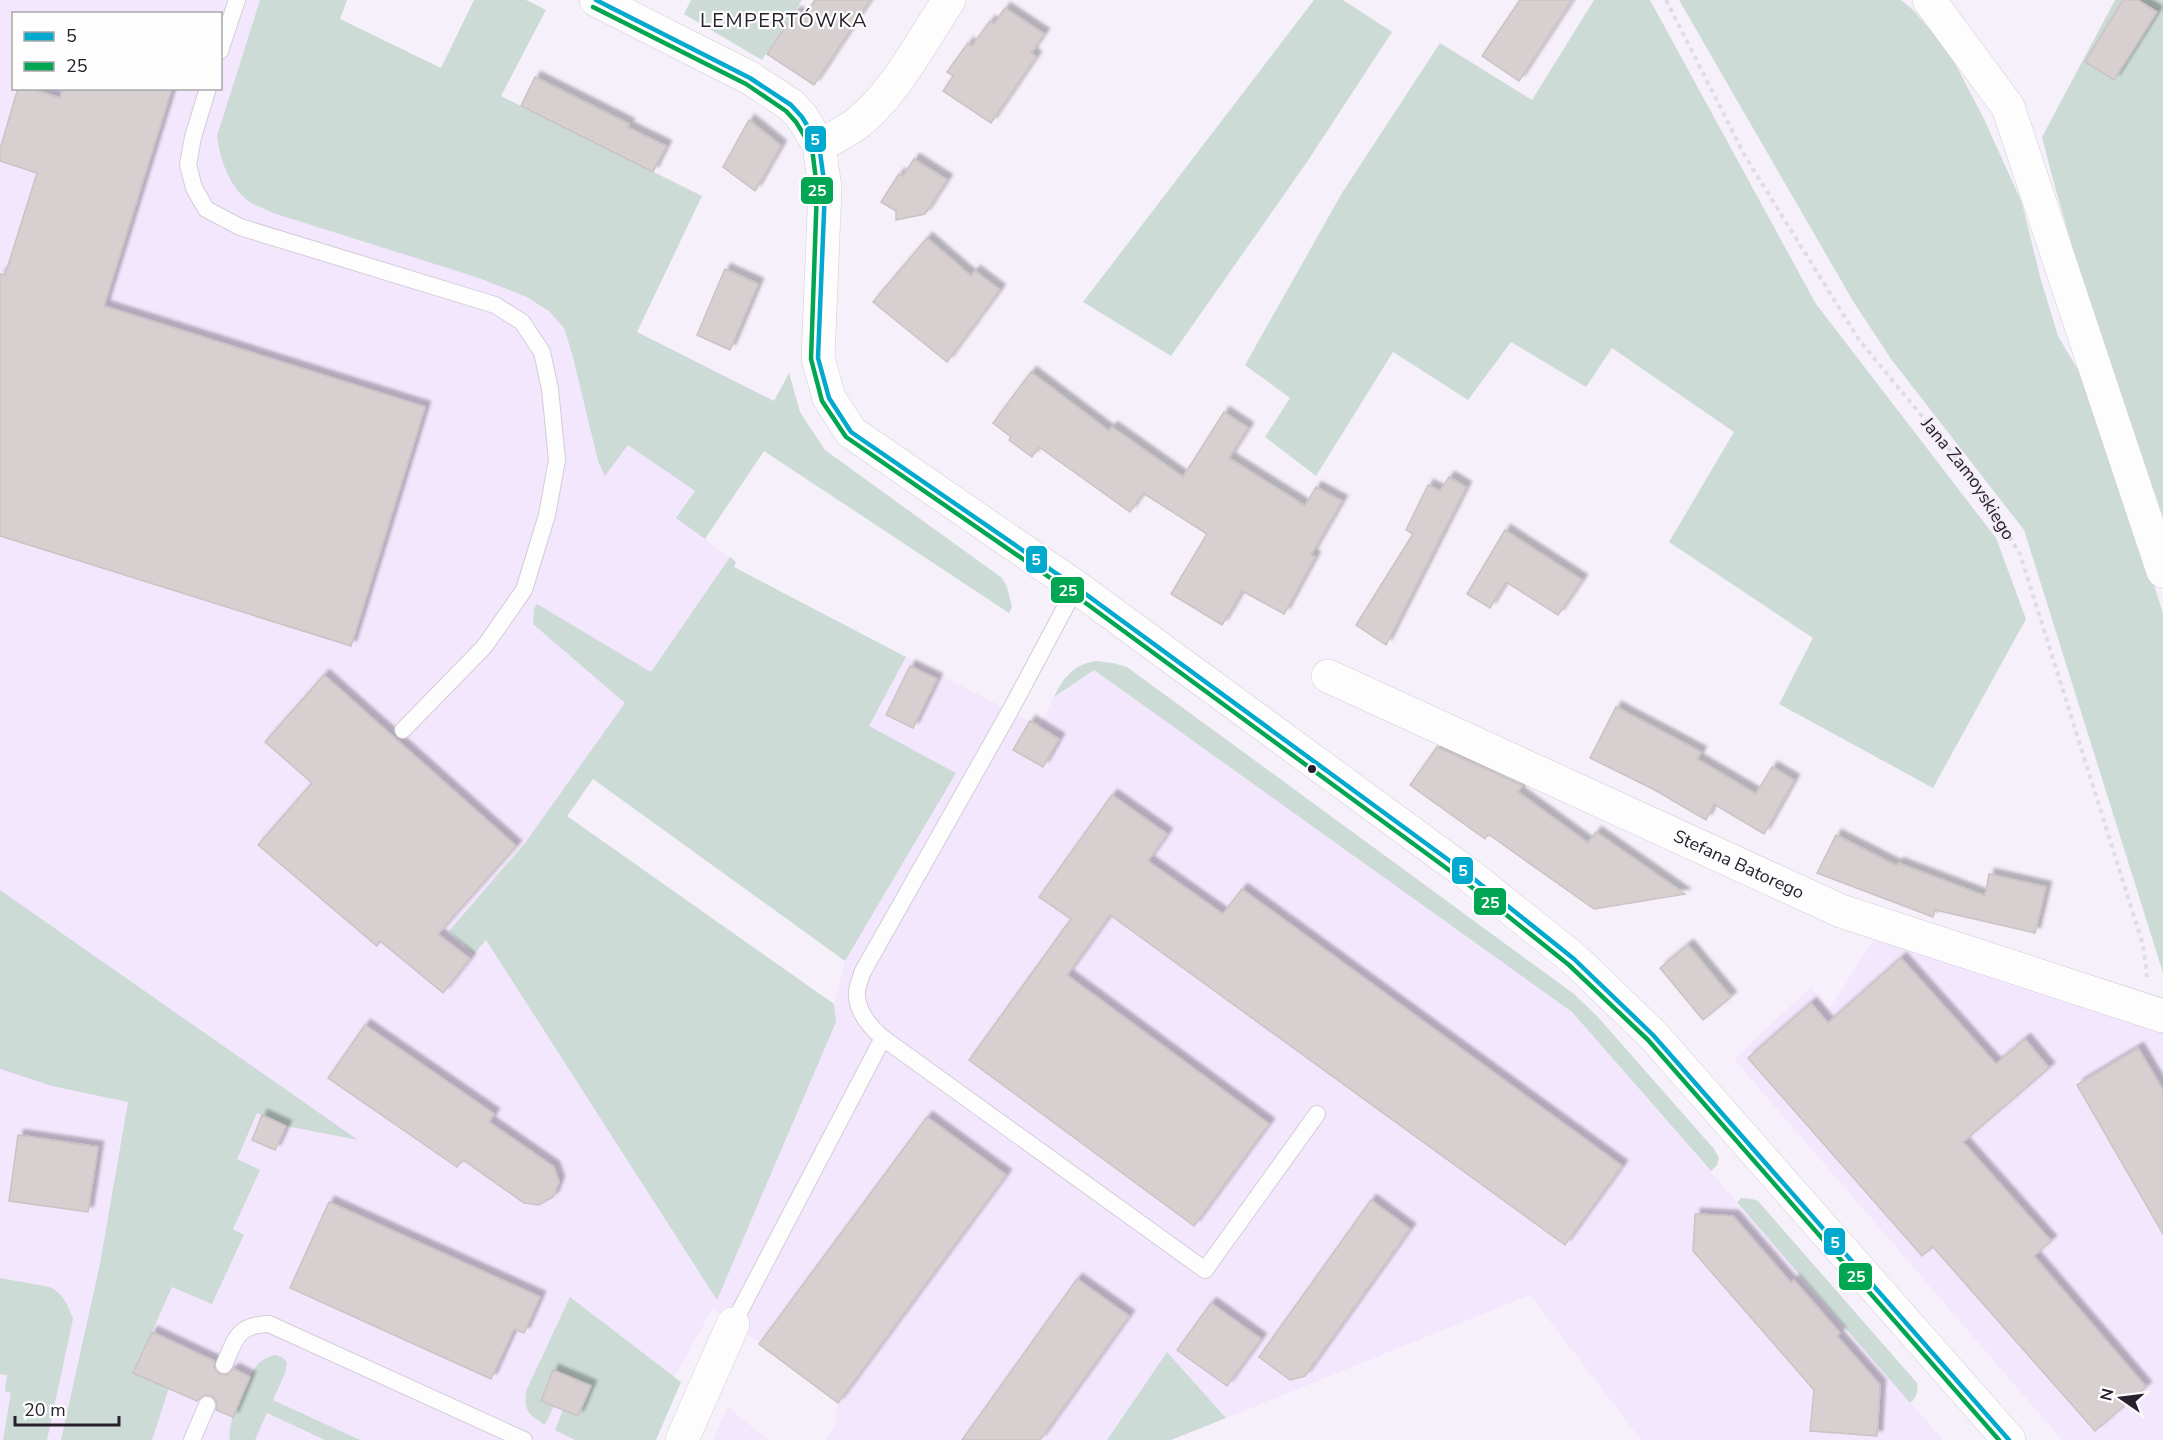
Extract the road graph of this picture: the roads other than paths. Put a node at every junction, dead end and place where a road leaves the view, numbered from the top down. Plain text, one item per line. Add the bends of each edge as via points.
1 (237, 0) edge
2 (596, 0) edge
3 (949, 0) edge
4 (1929, 0) edge
5 (222, 45) edge
6 (207, 90) edge
7 (819, 145) junction
8 (2163, 571) edge
9 (1076, 587) junction
10 (1328, 676) dead end
11 (403, 730) dead end
12 (2158, 1014) edge
13 (883, 1038) junction
14 (1317, 1114) dead end
15 (733, 1324) joint
16 (224, 1365) dead end
17 (207, 1405) dead end
18 (192, 1440) edge
19 (524, 1440) edge
20 (682, 1440) edge
21 (2008, 1440) edge

1 - 5 lane
2 - 7 street via 750,78 790,105
3 - 7 street via 875,108 855,126
4 - 8 street via 2008,107
6 - 11 lane via 188,165 194,188 206,209 240,227 495,305 522,322 542,352 557,460 547,515 524,590 484,647
7 - 9 street via 825,188 818,358 829,398 851,432
9 - 13 lane via 862,973 857,992 860,1010
9 - 21 street via 1468,875 1574,959 1653,1035
10 - 12 street, Stefana Batorego via 1841,911
13 - 14 lane via 1205,1270
13 - 15 lane
15 - 20 street
16 - 19 lane via 238,1334 253,1324 269,1324
17 - 18 lane

